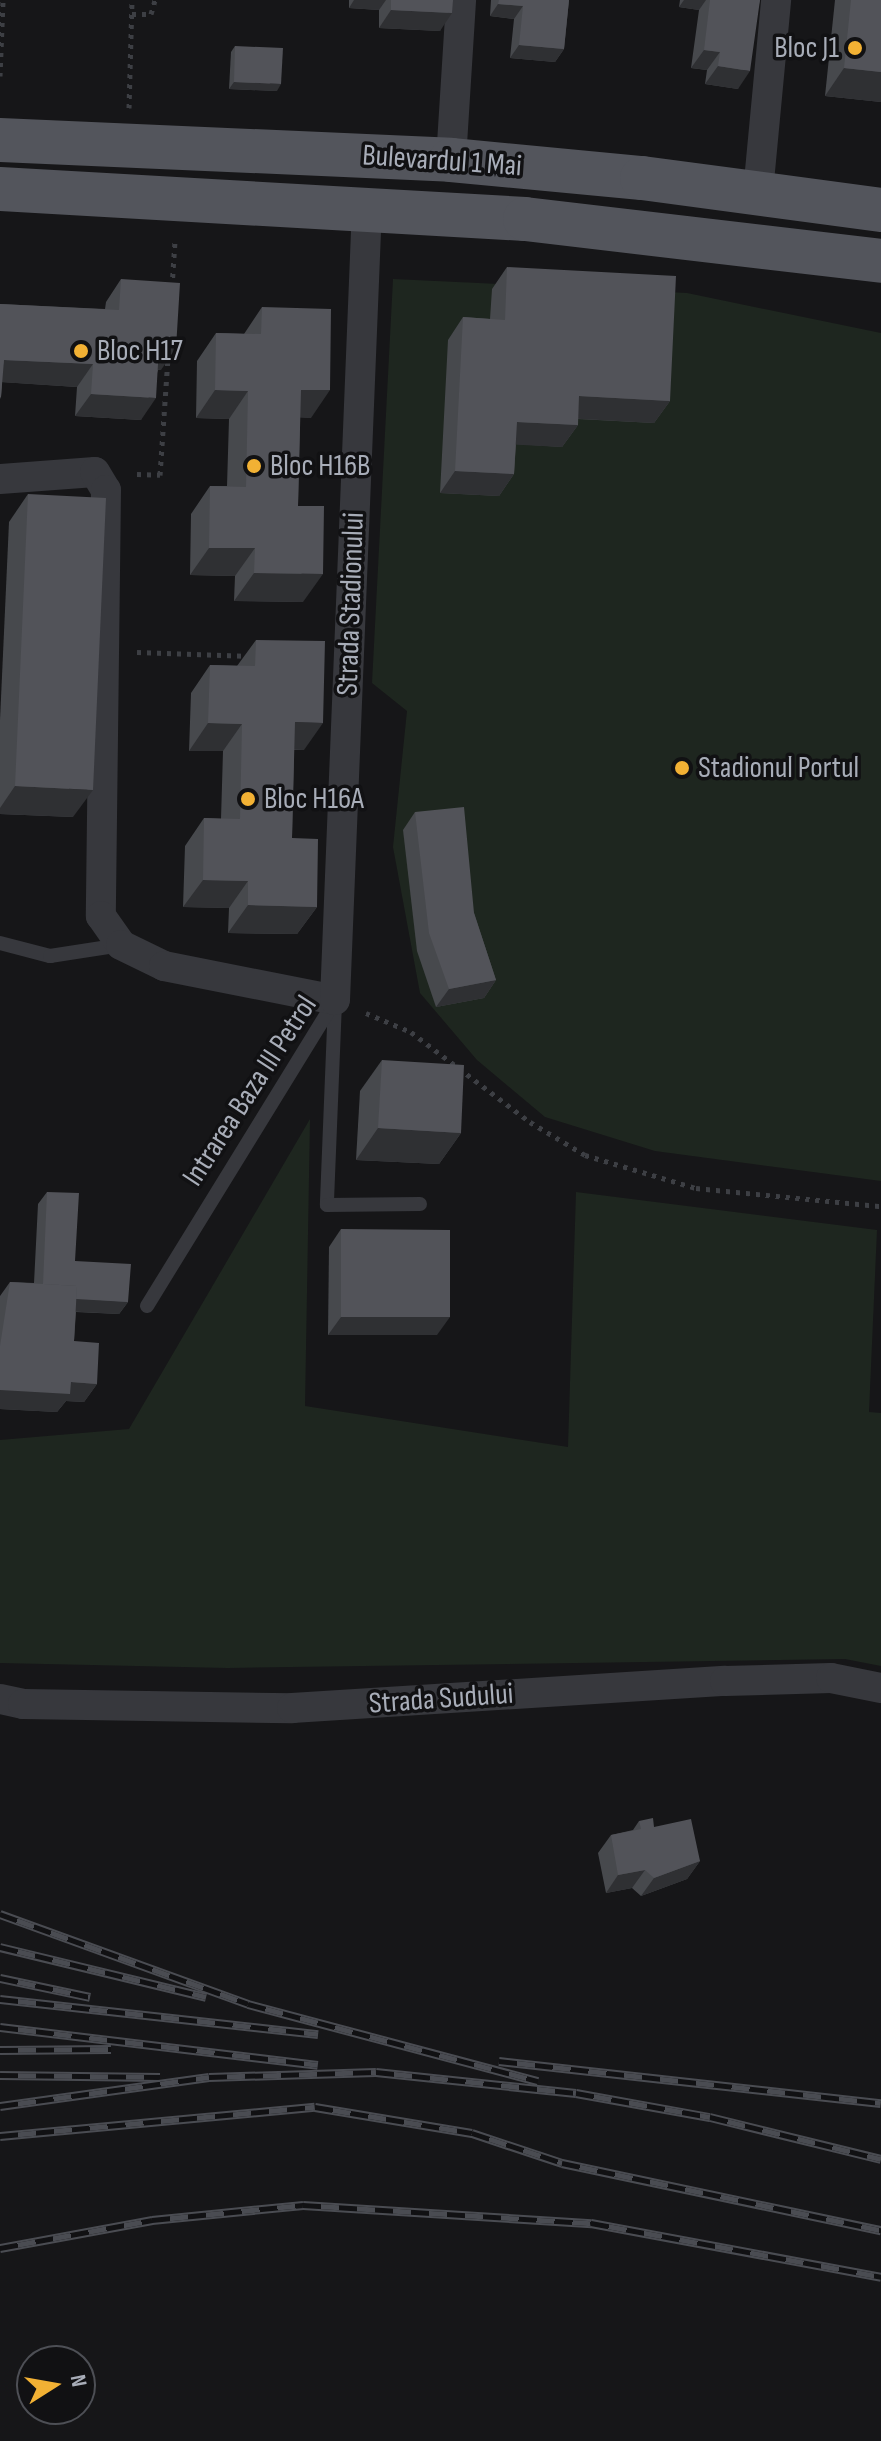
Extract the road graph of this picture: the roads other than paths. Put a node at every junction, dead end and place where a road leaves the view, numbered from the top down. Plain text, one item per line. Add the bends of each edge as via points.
1 (461, 0) edge
2 (776, 0) edge
3 (0, 140) edge
4 (451, 160) junction
5 (0, 189) edge
6 (758, 192) junction
7 (367, 208) junction
8 (881, 210) edge
9 (881, 261) edge
10 (0, 479) edge
11 (0, 943) edge
12 (121, 945) junction
13 (335, 1000) junction
14 (420, 1204) dead end
15 (147, 1306) dead end
16 (881, 1688) edge
17 (0, 1699) edge

1 - 4 street
2 - 6 street
3 - 4 main road, Bulevardul 1 Mai
4 - 6 main road, Bulevardul 1 Mai
5 - 7 main road, Bulevardul 1 Mai
6 - 8 main road, Bulevardul 1 Mai
7 - 9 main road, Bulevardul 1 Mai via 633,229
7 - 13 street, Strada Stadionului
10 - 12 street via 95,472 106,490 101,916
11 - 12 lane via 50,956
12 - 13 street via 164,966
13 - 14 lane via 327,1205
13 - 15 lane, Intrarea Baza III Petrol
16 - 17 street, Strada Sudului via 831,1678 725,1681 292,1708 23,1704

